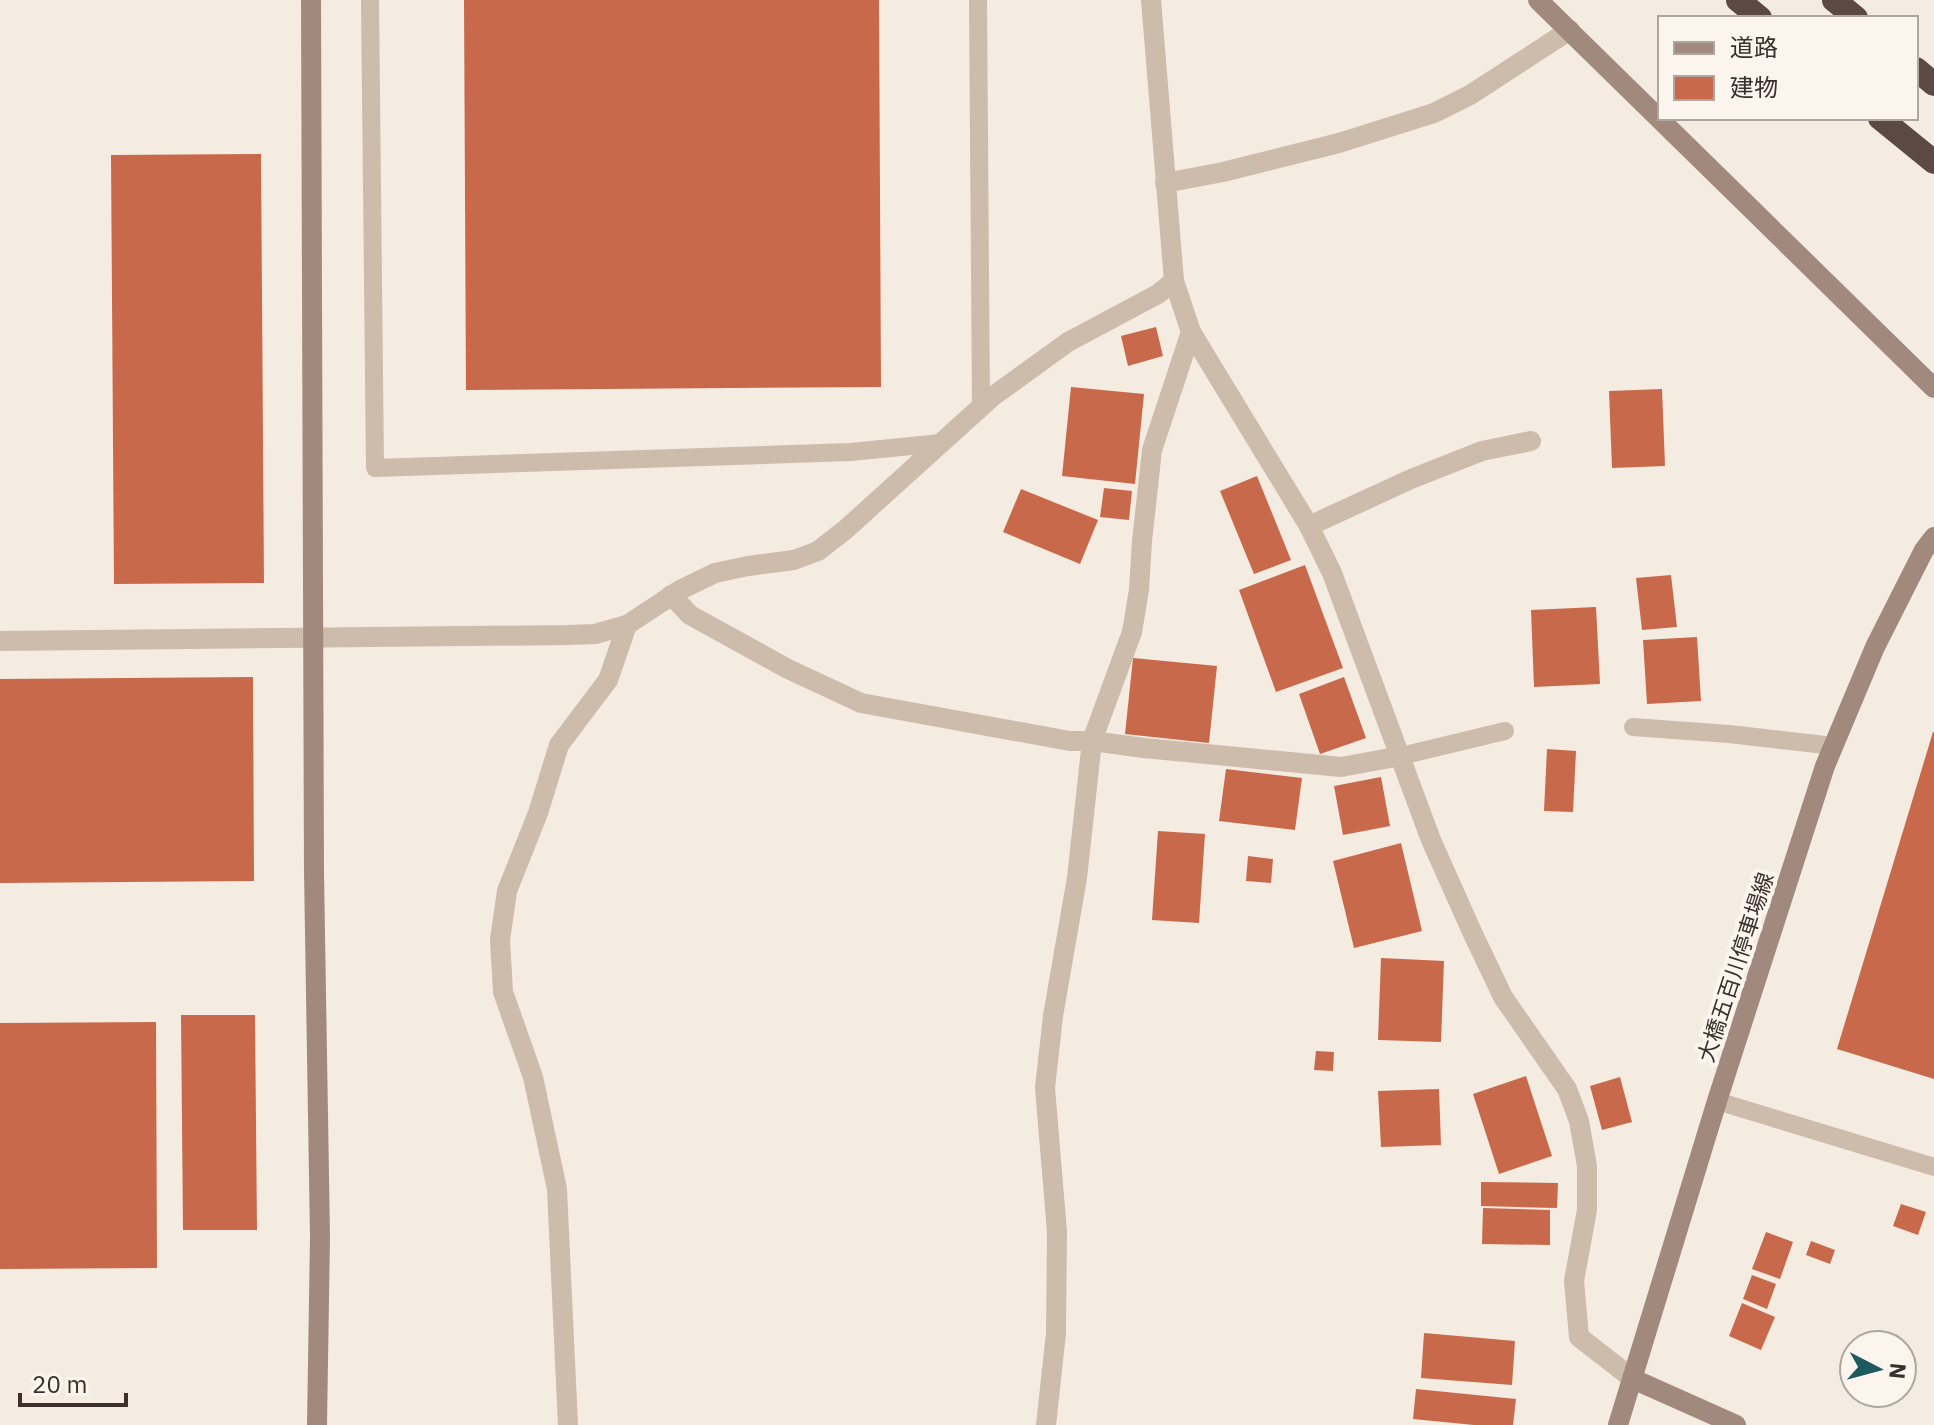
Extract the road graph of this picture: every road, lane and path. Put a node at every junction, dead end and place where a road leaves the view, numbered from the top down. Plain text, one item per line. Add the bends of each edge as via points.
1 (311, 0) edge
2 (370, 0) edge
3 (978, 0) edge
4 (1151, 0) edge
5 (1538, 0) edge
6 (1738, 0) edge
7 (1834, 0) edge
8 (1758, 16) edge
9 (1854, 16) edge
10 (1570, 30) junction
11 (1918, 71) edge
12 (1934, 84) edge
13 (1658, 117) edge
14 (1662, 120) edge
15 (1882, 120) edge
16 (1934, 165) edge
17 (1165, 183) junction
18 (1174, 281) junction
19 (1191, 332) junction
20 (1934, 388) edge
21 (981, 407) junction
22 (1531, 441) dead end
23 (941, 443) junction
24 (1309, 526) junction
25 (1934, 537) edge
26 (671, 595) junction
27 (627, 625) junction
28 (314, 638) junction
29 (0, 641) edge
30 (1633, 727) dead end
31 (1505, 731) dead end
32 (1092, 741) junction
33 (1834, 746) junction
34 (1401, 756) junction
35 (1717, 1101) junction
36 (1934, 1167) edge
37 (1633, 1379) junction
38 (317, 1425) edge
39 (568, 1425) edge
40 (1046, 1425) edge
41 (1618, 1425) edge
42 (1736, 1425) edge

1 - 28 street
2 - 23 lane via 375,468 851,452
3 - 21 lane
4 - 17 street
5 - 10 street
6 - 8 highway
7 - 9 highway
10 - 13 street
10 - 17 street via 1434,113 1339,143
11 - 12 highway
14 - 20 street
15 - 16 highway
17 - 18 street
18 - 19 street
18 - 21 street via 1068,342
19 - 24 street
19 - 32 street via 1152,450 1132,632
21 - 23 street
22 - 24 street via 1482,451
23 - 26 street via 818,551 715,573
24 - 34 street
25 - 33 street, 大橋五百川停車場線 via 1875,647
26 - 27 street
26 - 32 street via 690,615 861,703
27 - 28 street via 595,634
27 - 39 street via 608,680 559,745 507,891 500,940 503,992 533,1077 557,1189
28 - 29 street
28 - 38 street
30 - 33 lane
31 - 34 lane
32 - 34 street via 1341,767
32 - 40 street via 1045,1088 1057,1232 1056,1333
33 - 35 street, 大橋五百川停車場線
34 - 37 street via 1431,840 1503,997 1567,1089 1579,1121 1587,1210 1574,1281 1579,1337
35 - 36 lane
35 - 37 street, 大橋五百川停車場線
37 - 41 street, 大橋五百川停車場線
37 - 42 street

